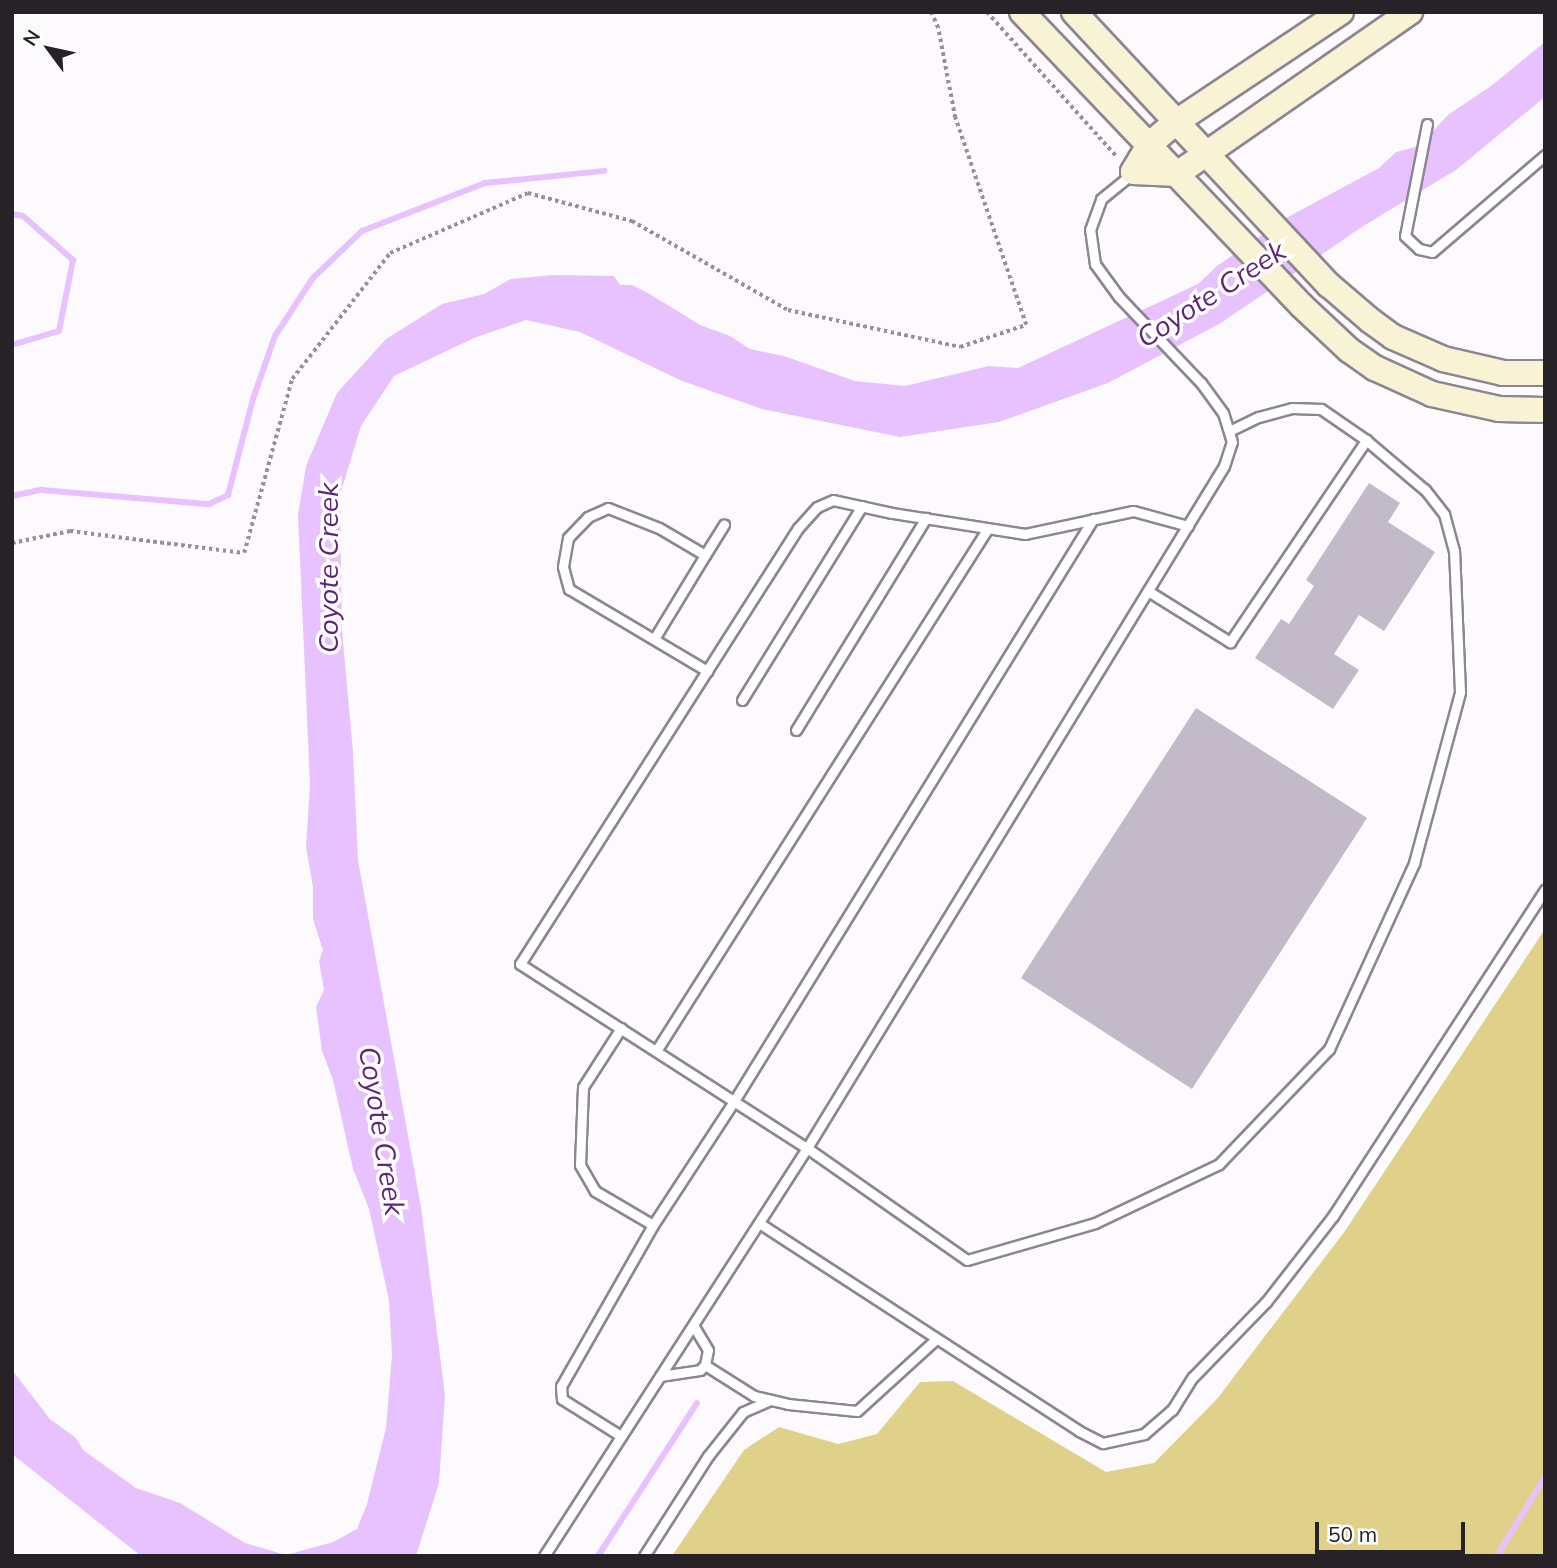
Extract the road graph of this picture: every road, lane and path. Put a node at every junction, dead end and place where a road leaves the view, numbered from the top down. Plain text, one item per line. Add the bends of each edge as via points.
1 (931, 12) edge
2 (987, 12) edge
3 (1021, 12) edge
4 (1074, 12) edge
5 (1341, 12) edge
6 (1410, 12) edge
7 (1175, 122) junction
8 (1427, 124) dead end
9 (1149, 145) junction
10 (1206, 155) junction
11 (1545, 155) edge
12 (1133, 172) junction
13 (1177, 174) junction
14 (1545, 373) edge
15 (1545, 410) edge
16 (1229, 431) junction
17 (1366, 440) junction
18 (862, 506) junction
19 (926, 518) junction
20 (1093, 519) junction
21 (724, 524) dead end
22 (1188, 526) junction
23 (988, 528) junction
24 (12, 542) edge
25 (705, 555) junction
26 (1148, 591) junction
27 (654, 639) junction
28 (707, 671) junction
29 (742, 700) dead end
30 (796, 730) dead end
31 (1545, 890) edge
32 (1540, 906) edge
33 (621, 1028) junction
34 (656, 1051) junction
35 (734, 1101) junction
36 (807, 1148) junction
37 (759, 1223) junction
38 (653, 1225) junction
39 (693, 1325) junction
40 (936, 1339) junction
41 (705, 1365) junction
42 (660, 1376) junction
43 (770, 1400) junction
44 (621, 1436) junction
45 (544, 1556) edge
46 (644, 1556) edge

1 - 24 path via 955,118 1026,325 960,347 788,310 632,221 528,193 390,253 292,379 244,553 70,531
2 - 12 path via 1098,139
3 - 9 main road
4 - 7 main road
5 - 7 main road
6 - 10 main road
7 - 9 main road
7 - 10 main road
8 - 11 lane via 1405,236 1419,249 1432,252
9 - 12 main road
9 - 13 main road
10 - 13 main road
10 - 14 main road via 1329,285 1371,321 1416,348 1471,367
12 - 13 main road
12 - 16 lane via 1101,199 1090,230 1095,264 1119,297 1201,383 1223,413
13 - 15 main road via 1349,350 1401,382 1463,403
16 - 17 lane via 1292,408 1321,409
16 - 22 lane via 1232,442 1224,466
17 - 26 lane via 1230,642
17 - 36 lane via 1425,490 1444,514 1454,551 1460,692 1414,863 1329,1049 1219,1164 1095,1223 967,1261
18 - 19 lane
18 - 28 lane via 833,500 817,507 798,528
18 - 29 lane
19 - 23 lane
19 - 30 lane
20 - 22 lane via 1133,511
20 - 23 lane via 1025,534
20 - 35 lane
21 - 25 lane
22 - 26 lane
23 - 34 lane
25 - 27 lane
25 - 27 lane via 659,527 608,508 588,517 568,538 563,568 569,589
26 - 36 lane
27 - 28 lane
28 - 33 lane via 520,964
31 - 32 lane
32 - 40 lane via 1333,1216 1266,1302 1193,1377 1172,1410 1144,1434 1103,1443
33 - 34 lane
33 - 38 lane via 583,1087 580,1165 595,1191
34 - 35 lane
35 - 36 lane
35 - 38 lane
36 - 37 lane
37 - 39 lane
37 - 40 lane
38 - 44 lane via 561,1386 562,1398
39 - 41 lane via 708,1350
39 - 42 lane
40 - 43 lane via 857,1410
41 - 42 lane via 700,1370
41 - 43 lane via 754,1396
42 - 44 lane
43 - 46 lane via 743,1412 708,1456
44 - 45 lane

